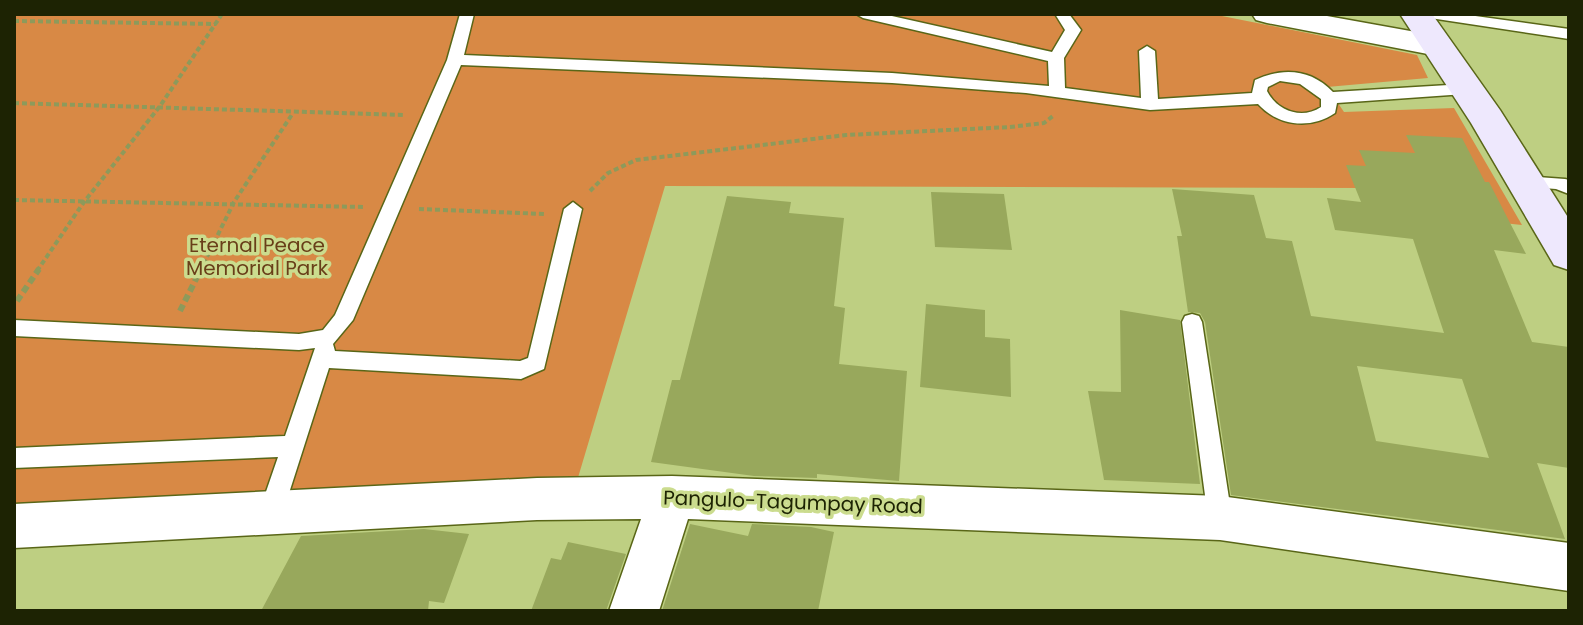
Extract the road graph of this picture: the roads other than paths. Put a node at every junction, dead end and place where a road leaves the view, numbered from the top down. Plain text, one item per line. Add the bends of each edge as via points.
1 (467, 14) edge
2 (863, 14) edge
3 (1062, 14) edge
4 (1267, 14) edge
5 (1427, 25) edge
6 (1569, 34) edge
7 (1147, 51) dead end
8 (1056, 58) junction
9 (455, 60) junction
10 (1465, 89) junction
11 (1057, 92) junction
12 (1262, 98) junction
13 (1329, 98) junction
14 (1150, 105) junction
15 (1524, 182) junction
16 (1569, 188) edge
17 (573, 209) road end
18 (1568, 252) edge
19 (1192, 322) dead end
20 (14, 328) edge
21 (329, 337) junction
22 (322, 359) junction
23 (293, 446) junction
24 (14, 458) edge
25 (672, 497) junction
26 (271, 512) junction
27 (1220, 518) junction
28 (14, 526) edge
29 (1569, 567) edge
30 (634, 611) edge

1 - 9 lane
2 - 8 lane
3 - 8 lane via 1073,30
4 - 5 street
5 - 6 lane
5 - 10 main road
7 - 14 lane
8 - 11 lane
9 - 11 lane via 892,78
9 - 21 lane via 343,320
10 - 13 lane
10 - 15 main road
11 - 14 lane
12 - 13 lane via 1280,113 1307,119 1327,112
12 - 13 lane via 1261,84 1289,76 1313,83
12 - 14 lane
15 - 16 lane
15 - 18 main road
17 - 22 lane via 537,363 521,370
19 - 27 lane
20 - 21 lane via 299,342
21 - 22 lane
22 - 23 lane
23 - 24 lane
23 - 26 lane
25 - 26 street, Pangulo-Tagumpay Road
25 - 27 street, Pangulo-Tagumpay Road
25 - 30 street
26 - 28 street, Pangulo-Tagumpay Road
27 - 29 street, Pangulo-Tagumpay Road

